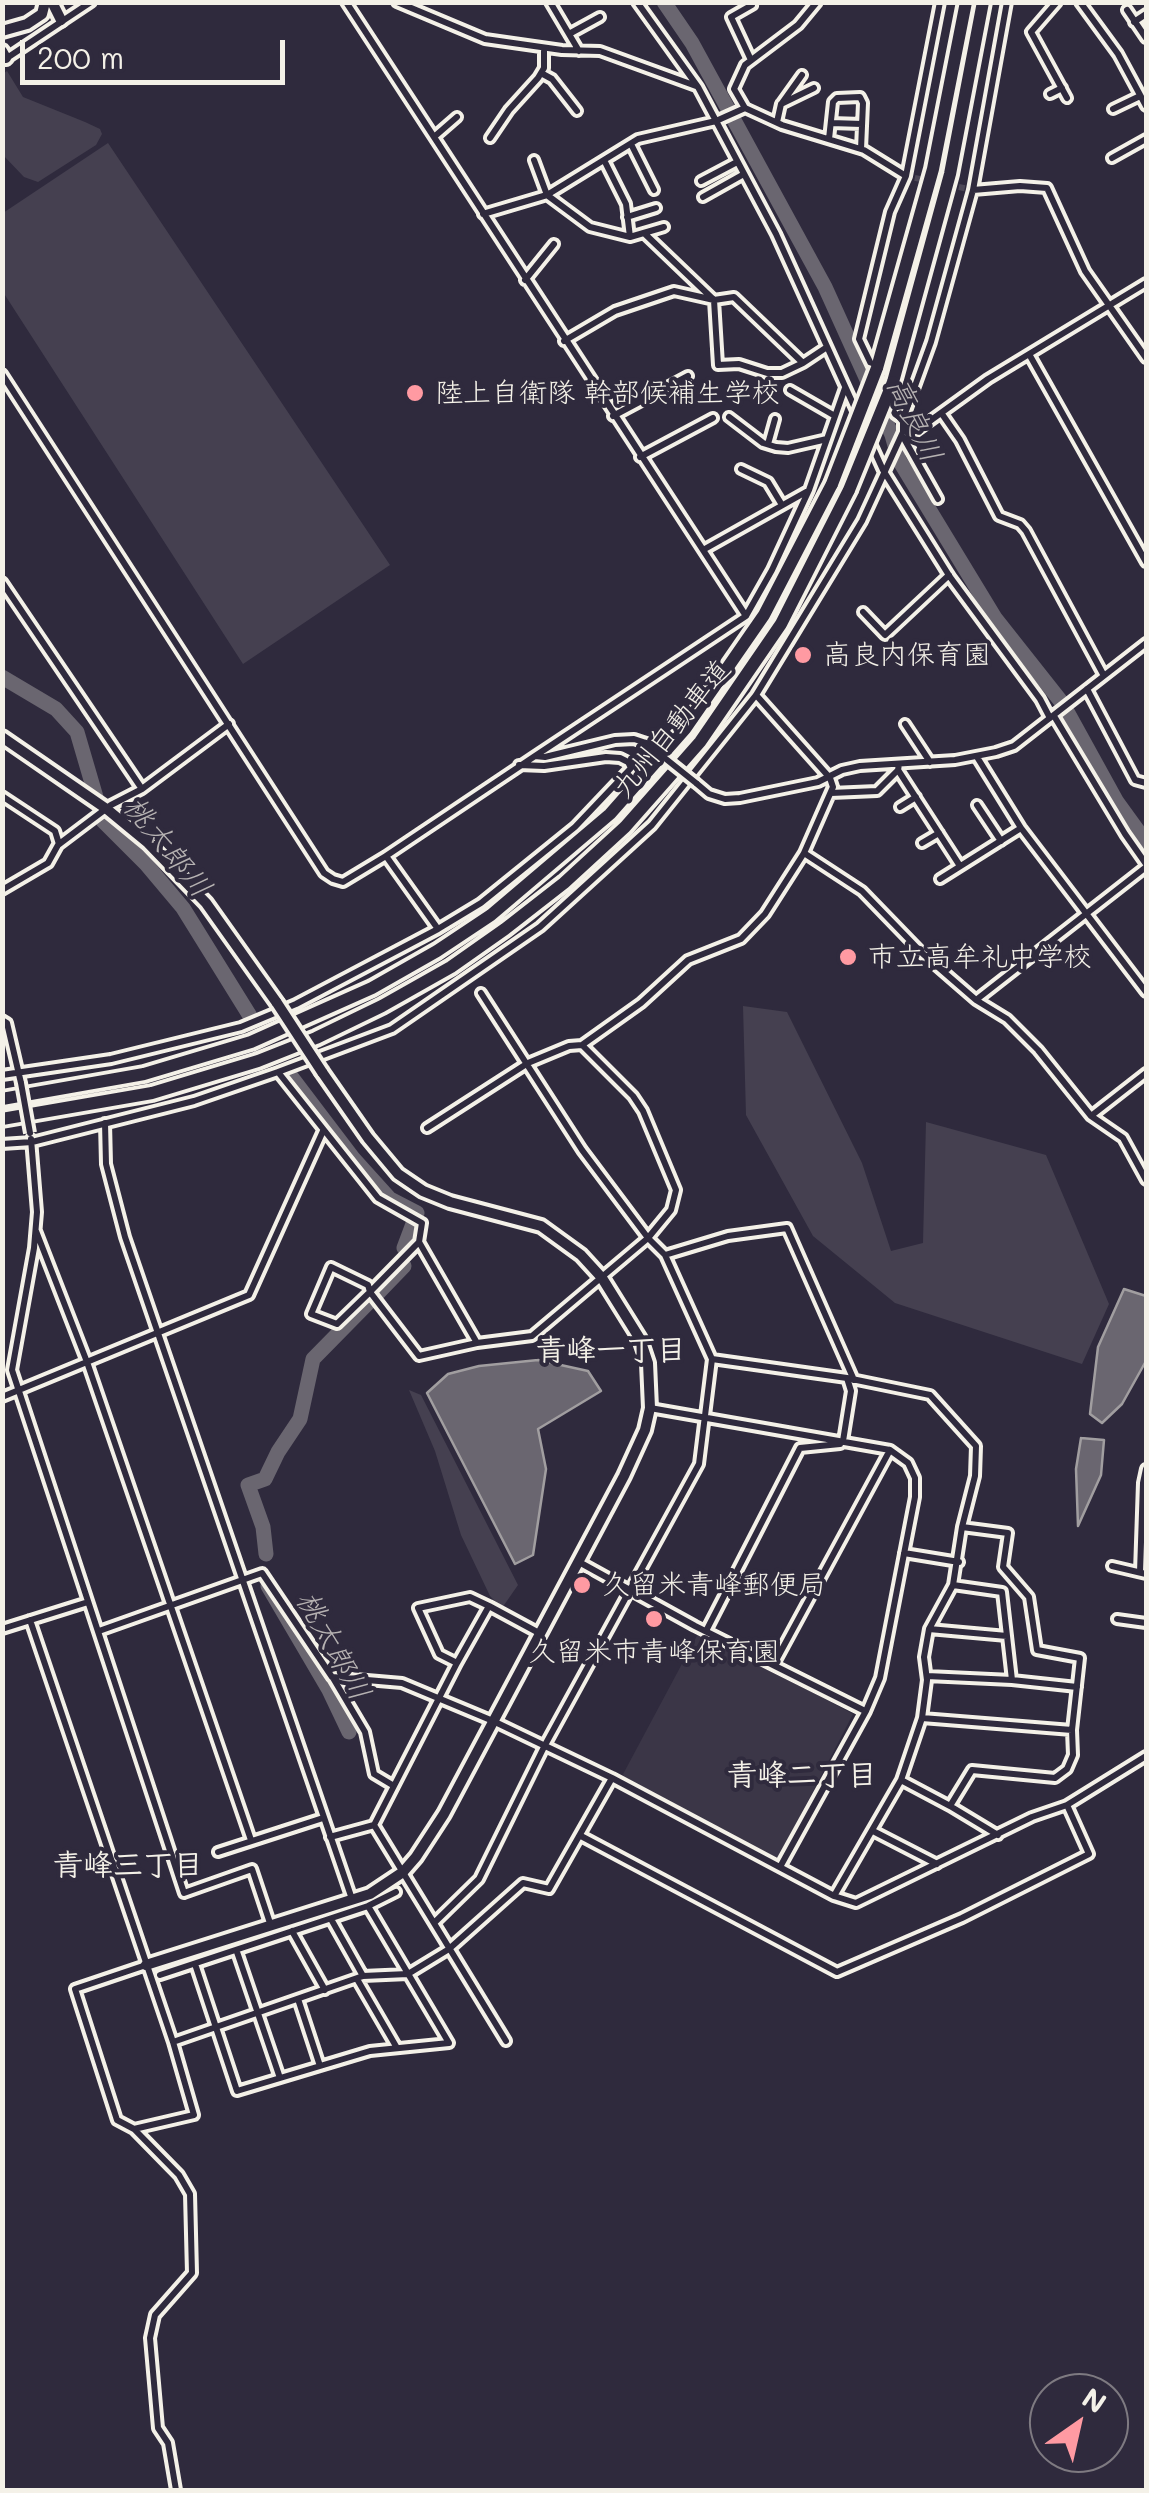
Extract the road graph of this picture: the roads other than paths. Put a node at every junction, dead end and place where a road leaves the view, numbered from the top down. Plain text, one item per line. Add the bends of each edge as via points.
1 (49, 2) edge
2 (92, 2) edge
3 (346, 2) edge
4 (397, 2) edge
5 (550, 2) edge
6 (637, 2) edge
7 (751, 2) edge
8 (818, 2) edge
9 (940, 2) edge
10 (966, 2) edge
11 (983, 2) edge
12 (1007, 2) edge
13 (1057, 2) edge
14 (1082, 3) edge
15 (1127, 10) dead end
16 (1146, 14) edge
17 (600, 18) dead end
18 (60, 20) junction
19 (1134, 22) junction
20 (2, 32) edge
21 (569, 34) junction
22 (1146, 38) edge
23 (544, 48) junction
24 (579, 50) junction
25 (4, 57) edge
26 (752, 60) junction
27 (541, 72) junction
28 (802, 76) dead end
29 (698, 87) junction
30 (814, 88) dead end
31 (1062, 88) junction
32 (1050, 94) dead end
33 (1140, 96) junction
34 (1067, 98) dead end
35 (782, 104) junction
36 (1146, 106) edge
37 (742, 109) junction
38 (1113, 109) dead end
39 (576, 112) dead end
40 (457, 117) dead end
41 (718, 120) junction
42 (777, 122) junction
43 (830, 122) junction
44 (862, 124) junction
45 (434, 137) junction
46 (490, 138) dead end
47 (829, 139) junction
48 (1146, 139) edge
49 (631, 144) junction
50 (861, 148) junction
51 (1112, 158) dead end
52 (534, 160) dead end
53 (604, 160) junction
54 (738, 162) junction
55 (744, 174) junction
56 (906, 176) junction
57 (702, 180) dead end
58 (654, 190) dead end
59 (973, 190) junction
60 (547, 194) junction
61 (702, 198) dead end
62 (656, 208) dead end
63 (484, 214) junction
64 (627, 217) junction
65 (664, 227) dead end
66 (645, 234) junction
67 (630, 237) junction
68 (554, 244) dead end
69 (525, 280) junction
70 (1146, 282) edge
71 (714, 300) junction
72 (1108, 307) junction
73 (564, 341) junction
74 (828, 348) junction
75 (1028, 354) junction
76 (1146, 358) edge
77 (803, 363) junction
78 (3, 374) edge
79 (688, 376) dead end
80 (846, 387) junction
81 (790, 390) dead end
82 (942, 414) junction
83 (613, 416) junction
84 (835, 416) junction
85 (729, 417) dead end
86 (712, 418) dead end
87 (775, 418) dead end
88 (902, 419) junction
89 (902, 434) junction
90 (827, 439) junction
91 (768, 444) junction
92 (640, 457) junction
93 (741, 469) dead end
94 (884, 470) junction
95 (809, 490) junction
96 (938, 499) dead end
97 (782, 505) junction
98 (702, 550) junction
99 (1146, 562) edge
100 (949, 575) junction
101 (2, 582) edge
102 (863, 612) dead end
103 (746, 616) junction
104 (1146, 643) edge
105 (1103, 674) junction
106 (1087, 689) junction
107 (756, 694) junction
108 (1054, 716) junction
109 (229, 724) junction
110 (905, 724) dead end
111 (2, 737) edge
112 (535, 756) junction
113 (977, 757) junction
114 (930, 762) junction
115 (518, 765) junction
116 (899, 767) junction
117 (830, 778) junction
118 (1146, 783) edge
119 (142, 789) junction
120 (832, 793) junction
121 (2, 796) edge
122 (916, 797) junction
123 (977, 806) dead end
124 (900, 807) dead end
125 (108, 810) junction
126 (1021, 828) junction
127 (939, 833) junction
128 (1001, 841) junction
129 (922, 843) dead end
130 (58, 845) junction
131 (804, 853) junction
132 (386, 856) junction
133 (1146, 865) edge
134 (960, 866) junction
135 (940, 878) dead end
136 (2, 890) edge
137 (1086, 913) junction
138 (438, 929) junction
139 (481, 992) dead end
140 (1146, 992) edge
141 (976, 1000) junction
142 (4, 1022) edge
143 (582, 1045) junction
144 (528, 1063) junction
145 (20, 1071) junction
146 (278, 1072) junction
147 (1146, 1074) edge
148 (2, 1075) edge
149 (2, 1098) edge
150 (1091, 1116) junction
151 (2, 1119) edge
152 (105, 1124) junction
153 (427, 1128) dead end
154 (323, 1131) junction
155 (31, 1138) junction
156 (6, 1143) edge
157 (32, 1158) junction
158 (1146, 1180) edge
159 (36, 1230) junction
160 (648, 1238) junction
161 (418, 1242) junction
162 (665, 1255) junction
163 (602, 1278) junction
164 (370, 1292) junction
165 (158, 1332) junction
166 (477, 1342) junction
167 (712, 1359) junction
168 (87, 1362) junction
169 (851, 1379) junction
170 (19, 1390) junction
171 (2, 1397) edge
172 (650, 1408) junction
173 (706, 1418) junction
174 (847, 1441) junction
175 (890, 1450) junction
176 (1146, 1470) edge
177 (962, 1527) junction
178 (904, 1552) junction
179 (578, 1561) junction
180 (959, 1562) junction
181 (1112, 1566) dead end
182 (1143, 1573) edge
183 (242, 1577) junction
184 (953, 1585) junction
185 (631, 1590) junction
186 (88, 1602) junction
187 (170, 1604) junction
188 (488, 1606) junction
189 (1117, 1619) dead end
190 (30, 1620) junction
191 (1146, 1623) edge
192 (929, 1629) junction
193 (2, 1630) edge
194 (706, 1630) junction
195 (99, 1631) junction
196 (540, 1633) junction
197 (1007, 1636) junction
198 (457, 1663) junction
199 (774, 1665) junction
200 (927, 1676) junction
201 (332, 1677) junction
202 (1012, 1680) junction
203 (1077, 1687) junction
204 (438, 1698) junction
205 (866, 1711) junction
206 (922, 1718) junction
207 (493, 1720) junction
208 (1072, 1730) junction
209 (545, 1746) junction
210 (1146, 1756) edge
211 (612, 1778) junction
212 (902, 1780) junction
213 (394, 1786) junction
214 (1067, 1804) junction
215 (950, 1806) junction
216 (324, 1818) junction
217 (374, 1825) junction
218 (873, 1831) junction
219 (998, 1835) junction
220 (581, 1836) junction
221 (330, 1837) junction
222 (251, 1840) junction
223 (218, 1852) dead end
224 (937, 1864) junction
225 (780, 1867) junction
226 (404, 1872) junction
227 (396, 1892) dead end
228 (834, 1896) junction
229 (352, 1900) junction
230 (368, 1906) junction
231 (332, 1919) junction
232 (434, 1923) junction
233 (271, 1926) junction
234 (292, 1931) junction
235 (449, 1949) junction
236 (237, 1952) junction
237 (194, 1964) junction
238 (146, 1965) junction
239 (160, 1974) dead end
240 (408, 1974) junction
241 (360, 1978) junction
242 (325, 1990) junction
243 (298, 1999) junction
244 (256, 2013) junction
245 (216, 2027) junction
246 (173, 2042) junction
247 (506, 2042) dead end
248 (396, 2048) junction
249 (320, 2066) junction
250 (280, 2078) junction
251 (134, 2129) junction
252 (176, 2490) edge

1 - 18 street
1 - 20 street via 27,24
2 - 18 street
3 - 45 street
4 - 23 street via 485,39
5 - 21 street
6 - 29 street
7 - 26 street via 732,17
8 - 26 street
9 - 56 street
10 - 149 highway, 九州自動車道, bridge via 918,230 877,368 832,484 764,615 685,730 610,814 491,915 372,988 250,1042 144,1074
11 - 151 highway, 九州自動車道, bridge via 950,174 893,382 849,490 782,624 700,742 625,827 564,882 451,967 382,1006 258,1061 152,1093
12 - 59 street
13 - 31 street via 1031,32
14 - 33 street
15 - 19 street
16 - 19 street
17 - 21 street
18 - 25 street
19 - 22 street
21 - 24 street
23 - 24 street
23 - 27 street
24 - 29 street via 626,58
26 - 37 street via 734,89
27 - 39 street
27 - 46 street
28 - 35 street
29 - 41 street
30 - 35 street
31 - 32 street
31 - 34 street
33 - 36 street
33 - 38 street
35 - 42 street
37 - 41 street
37 - 42 street
40 - 45 street
41 - 49 street
41 - 54 street
42 - 47 street
43 - 44 street
43 - 44 street via 832,102 860,97
43 - 47 street
44 - 50 street
45 - 63 street
47 - 50 street
48 - 51 street
49 - 53 street
49 - 58 street
50 - 56 street
52 - 60 street
53 - 60 street
53 - 64 street
54 - 55 street
54 - 57 street
55 - 61 street
55 - 74 street
56 - 88 street via 890,212 859,339
59 - 72 street via 1047,188
59 - 88 street
60 - 63 street
60 - 67 street via 590,226
62 - 64 street
63 - 69 street
64 - 67 street
65 - 66 street
66 - 67 street
66 - 71 street
68 - 69 street
69 - 73 street
70 - 72 street
71 - 73 street via 666,292
71 - 77 street via 734,298
71 - 77 street via 718,366 739,364 767,374
72 - 75 street
72 - 76 street
73 - 83 street
74 - 77 street
74 - 80 street
75 - 82 street
75 - 99 street
78 - 109 street
79 - 83 street
80 - 84 street
80 - 94 street
81 - 84 street
82 - 89 street
82 - 105 street via 999,516 1026,531
83 - 92 street
84 - 90 street
85 - 91 street
86 - 92 street
87 - 91 street
88 - 89 street
89 - 94 street
89 - 96 street
90 - 91 street via 788,448
90 - 95 street
92 - 98 street
93 - 97 street via 768,482
94 - 100 street
94 - 107 street via 839,562
95 - 97 street
95 - 103 street
97 - 98 street
98 - 103 street
100 - 102 street via 885,635
100 - 108 street
101 - 119 street
103 - 112 street
104 - 105 street
105 - 106 street
106 - 108 street
106 - 118 street via 1135,780
107 - 117 street
107 - 146 street via 652,825 540,927 392,1029
108 - 113 street via 1014,746
108 - 133 street
109 - 119 street
109 - 132 street via 324,873 343,882
110 - 114 street
111 - 125 street
112 - 115 street
112 - 117 street, bridge via 634,738 709,794 725,798
113 - 114 street
113 - 126 street
114 - 116 street
115 - 132 street
115 - 138 street via 606,757 631,768 575,827
116 - 117 street via 860,766
116 - 120 street via 877,791
116 - 122 street
117 - 120 street
119 - 125 street
120 - 131 street
121 - 130 street via 55,832
122 - 124 street
122 - 127 street
123 - 128 street
125 - 130 street
125 - 163 street, bridge via 206,903 398,1174 450,1202 541,1226
126 - 128 street
126 - 137 street
127 - 129 street
127 - 134 street
128 - 134 street
130 - 136 street via 48,863
131 - 141 street via 862,891
131 - 143 street via 755,927 688,960
132 - 138 street
133 - 137 street
134 - 135 street
137 - 140 street
137 - 141 street
138 - 145 street via 241,1027 112,1059
139 - 144 street
141 - 150 street via 1038,1050
142 - 145 street
143 - 144 street
143 - 160 street via 634,1096 676,1190 671,1210
144 - 153 street
144 - 160 street
145 - 148 street
145 - 155 street, bridge
146 - 152 street
146 - 154 street
147 - 150 street
150 - 158 street via 1123,1138
152 - 155 street
152 - 165 street via 116,1210
154 - 161 street via 378,1198 422,1223
154 - 165 street via 249,1294
155 - 156 street
155 - 157 street
156 - 157 street
157 - 159 street
159 - 168 street
159 - 170 street via 12,1370
160 - 162 street
160 - 163 street
161 - 164 street
161 - 166 street
162 - 167 street
162 - 169 street via 787,1228
163 - 166 street via 532,1336
163 - 172 street via 640,1339
164 - 164 street via 337,1324 311,1314 331,1267
164 - 166 street via 419,1356
165 - 168 street
165 - 183 street
167 - 169 street
167 - 173 street
168 - 170 street
168 - 187 street
169 - 174 street
169 - 177 street via 930,1395 976,1446
170 - 171 street
170 - 186 street
172 - 173 street
172 - 179 street via 637,1450
173 - 174 street
173 - 185 street via 699,1464
174 - 175 street
174 - 194 street via 800,1448
175 - 178 street via 908,1462 915,1478
175 - 199 street
176 - 182 street
177 - 180 street
177 - 203 street via 1008,1532 1003,1567 1028,1597 1037,1650 1080,1658
178 - 180 street
178 - 205 street via 880,1678
179 - 185 street
179 - 196 street
180 - 184 street
181 - 182 street
183 - 187 street
183 - 201 street via 262,1573 271,1582
183 - 216 street
184 - 192 street
184 - 197 street via 1002,1592
185 - 194 street
185 - 209 street
186 - 190 street
186 - 195 street
187 - 195 street
187 - 222 street
188 - 196 street
188 - 198 street
188 - 198 street via 470,1598 418,1608 439,1654
189 - 191 street
190 - 193 street
190 - 238 street
192 - 197 street
192 - 200 street
194 - 199 street
195 - 233 street via 184,1893 252,1869
196 - 207 street
197 - 202 street
198 - 204 street
199 - 205 street
200 - 202 street
200 - 206 street
201 - 204 street via 402,1683
201 - 213 street via 365,1732 374,1774
202 - 203 street
203 - 208 street
204 - 207 street
204 - 213 street
205 - 225 street
206 - 208 street
206 - 212 street
207 - 209 street
207 - 226 street via 430,1839
208 - 215 street via 1073,1756 1055,1778 972,1770
209 - 211 street
209 - 232 street via 478,1880
210 - 214 street
211 - 220 street
211 - 225 street
212 - 215 street
212 - 218 street
213 - 217 street
214 - 219 street
214 - 220 street via 1090,1854 837,1972
215 - 219 street
216 - 221 street
216 - 222 street
217 - 221 street
217 - 226 street
218 - 224 street
218 - 228 street
219 - 224 street
220 - 235 street via 549,1889 524,1883
221 - 229 street
222 - 223 street
224 - 228 street via 856,1903
225 - 228 street
226 - 229 street
226 - 232 street
227 - 230 street
229 - 233 street
230 - 231 street
230 - 240 street
231 - 234 street
231 - 241 street
232 - 235 street
233 - 238 street
234 - 236 street
234 - 242 street
235 - 240 street
235 - 247 street
236 - 237 street
236 - 244 street
237 - 239 street
237 - 245 street
238 - 246 street
238 - 251 street via 75,1989 117,2120
240 - 241 street
240 - 248 street via 449,2043
241 - 242 street
241 - 248 street
242 - 243 street
243 - 244 street
243 - 249 street
244 - 245 street
244 - 250 street
245 - 246 street
245 - 250 street via 238,2091
246 - 251 street via 194,2114
248 - 249 street
249 - 250 street
251 - 252 street via 190,2194 192,2273 156,2315 150,2338 158,2428 168,2444

